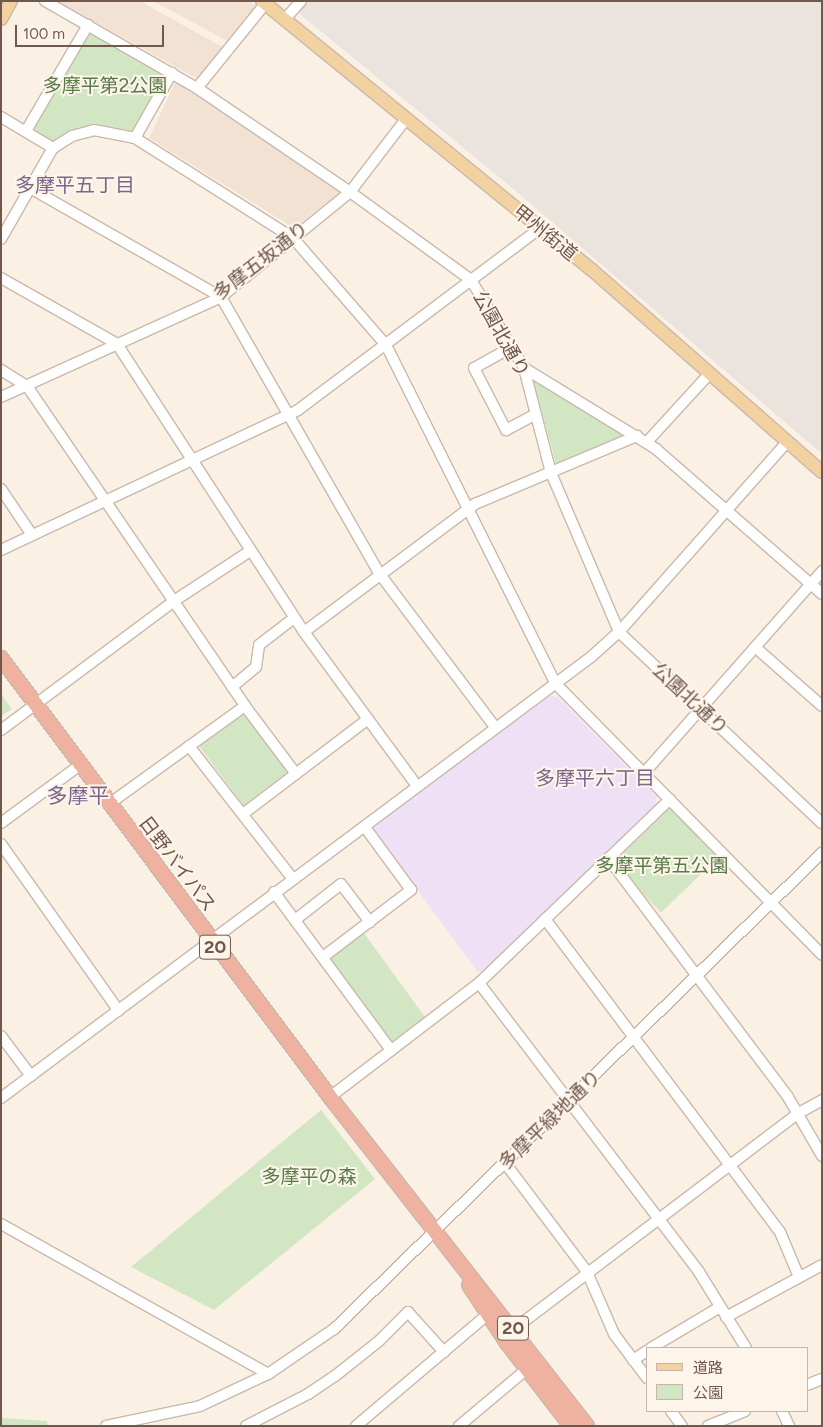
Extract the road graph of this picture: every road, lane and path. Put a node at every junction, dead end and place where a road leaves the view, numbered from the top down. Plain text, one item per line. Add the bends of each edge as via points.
1 (11, 1) edge
2 (45, 1) edge
3 (301, 1) edge
4 (264, 3) edge
5 (1, 19) edge
6 (284, 20) junction
7 (88, 25) junction
8 (172, 73) junction
9 (197, 88) junction
10 (1, 117) edge
11 (406, 119) junction
12 (26, 131) junction
13 (135, 138) junction
14 (54, 148) junction
15 (30, 188) junction
16 (350, 192) junction
17 (540, 228) junction
18 (292, 238) junction
19 (1, 239) edge
20 (1, 278) edge
21 (471, 280) junction
22 (221, 297) junction
23 (116, 344) junction
24 (386, 345) junction
25 (512, 347) junction
26 (524, 368) junction
27 (1, 370) edge
28 (709, 374) junction
29 (27, 386) junction
30 (1, 397) edge
31 (536, 414) junction
32 (289, 415) junction
33 (637, 436) junction
34 (647, 442) junction
35 (787, 442) junction
36 (192, 462) junction
37 (822, 472) edge
38 (551, 473) junction
39 (1, 489) edge
40 (106, 501) junction
41 (468, 508) junction
42 (727, 510) junction
43 (32, 535) junction
44 (1, 550) edge
45 (250, 551) junction
46 (822, 571) edge
47 (379, 573) junction
48 (810, 584) junction
49 (822, 594) edge
50 (174, 601) junction
51 (294, 618) junction
52 (304, 632) junction
53 (619, 632) junction
54 (755, 647) junction
55 (1, 658) edge
56 (555, 683) junction
57 (232, 687) junction
58 (34, 705) junction
59 (245, 706) junction
60 (822, 706) edge
61 (700, 709) junction
62 (368, 719) junction
63 (495, 727) junction
64 (1, 730) edge
65 (189, 746) junction
66 (80, 765) junction
67 (645, 772) junction
68 (296, 774) junction
69 (418, 786) junction
70 (670, 799) junction
71 (109, 804) junction
72 (243, 814) junction
73 (1, 823) edge
74 (822, 824) edge
75 (364, 826) junction
76 (1, 844) edge
77 (822, 853) edge
78 (608, 858) junction
79 (293, 878) junction
80 (274, 892) junction
81 (770, 902) junction
82 (545, 919) junction
83 (295, 920) junction
84 (370, 922) junction
85 (210, 940) junction
86 (822, 955) edge
87 (323, 957) junction
88 (697, 976) junction
89 (479, 983) junction
90 (119, 1010) junction
91 (1, 1036) edge
92 (634, 1038) junction
93 (392, 1050) junction
94 (31, 1076) junction
95 (330, 1097) junction
96 (1, 1098) edge
97 (822, 1100) edge
98 (569, 1101) junction
99 (797, 1114) junction
100 (822, 1156) edge
101 (505, 1163) junction
102 (729, 1165) junction
103 (658, 1218) junction
104 (1, 1224) edge
105 (434, 1233) junction
106 (822, 1265) edge
107 (587, 1272) junction
108 (799, 1277) junction
109 (720, 1307) junction
110 (488, 1314) junction
111 (726, 1317) junction
112 (514, 1329) junction
113 (654, 1347) edge
114 (745, 1347) edge
115 (444, 1352) junction
116 (646, 1352) edge
117 (633, 1360) junction
118 (527, 1368) junction
119 (268, 1374) junction
120 (646, 1377) edge
121 (822, 1379) edge
122 (808, 1385) edge
123 (672, 1412) edge
124 (743, 1412) edge
125 (782, 1412) edge
126 (153, 1422) edge
127 (260, 1423) edge
128 (106, 1426) edge
129 (246, 1426) edge
130 (356, 1426) edge
131 (459, 1426) edge
132 (571, 1426) edge
133 (587, 1426) edge
134 (682, 1426) edge
135 (708, 1426) edge
136 (789, 1426) edge

1 - 5 main road
2 - 7 street, 公園北通り
3 - 6 street
4 - 6 main road, 甲州街道
4 - 9 street
6 - 11 main road, 甲州街道
7 - 8 street, 公園北通り
7 - 12 street
8 - 9 street, 公園北通り
8 - 13 street
9 - 16 street, 公園北通り
10 - 12 street
11 - 16 street, 多摩五坂通り
11 - 17 main road, 甲州街道
12 - 14 street
13 - 14 street via 94,130 72,136
13 - 18 street
14 - 15 street
15 - 19 street
15 - 22 street
16 - 18 street, 多摩五坂通り
16 - 21 street, 公園北通り
17 - 21 street
17 - 28 main road, 甲州街道
18 - 22 street, 多摩五坂通り
18 - 24 street
20 - 23 street
21 - 24 street
21 - 25 street, 公園北通り
22 - 23 street, 多摩五坂通り
22 - 32 street
23 - 29 street, 多摩五坂通り
23 - 36 street
24 - 32 street
24 - 41 street
25 - 26 street, 公園北通り
25 - 31 street via 474,368 506,430
26 - 31 street, 公園北通り
26 - 33 street
27 - 29 street
28 - 34 street
28 - 35 main road, 甲州街道
29 - 30 street, 多摩五坂通り
29 - 40 street
31 - 38 street, 公園北通り
32 - 36 street
32 - 47 street
33 - 34 street
33 - 38 street
34 - 42 street
35 - 37 main road, 甲州街道
35 - 42 street
36 - 40 street
36 - 45 street
38 - 41 street
38 - 53 street, 公園北通り
39 - 43 street
40 - 43 street
40 - 50 street
41 - 47 street
41 - 56 street
42 - 48 street
42 - 53 street
43 - 44 street
45 - 50 street
45 - 51 street
46 - 48 street
47 - 52 street
47 - 63 street
48 - 49 street
48 - 54 street
50 - 57 street
50 - 58 street
51 - 52 street
51 - 57 street via 259,645 256,667
52 - 62 street
53 - 56 street
53 - 61 street, 公園北通り
54 - 60 street
54 - 61 street
55 - 58 highway, 日野バイパス / 20
56 - 63 street
56 - 67 street
57 - 59 street
58 - 64 street
58 - 66 highway, 日野バイパス / 20
59 - 65 street
59 - 68 street
61 - 67 street
61 - 74 street, 公園北通り
62 - 68 street
62 - 69 street
63 - 69 street
65 - 71 street
65 - 72 street
66 - 71 highway, 日野バイパス / 20
66 - 73 street
67 - 70 street
68 - 72 street
69 - 75 street
70 - 78 street
70 - 81 street
71 - 85 highway, 日野バイパス / 20
72 - 79 street
75 - 79 street
75 - 84 street via 411,890
76 - 90 street
77 - 81 street, 多摩平緑地通り
78 - 82 street
78 - 88 street
79 - 80 street
80 - 83 street
80 - 85 street
81 - 86 street
81 - 88 street, 多摩平緑地通り
82 - 89 street
82 - 92 street
83 - 84 street via 341,884
83 - 87 street
84 - 87 street
85 - 90 street
85 - 95 highway, 日野バイパス / 20
87 - 93 street
88 - 92 street, 多摩平緑地通り
88 - 99 street via 788,1097
89 - 93 street
89 - 98 street
90 - 94 street
91 - 94 street
92 - 98 street, 多摩平緑地通り
92 - 102 street
93 - 95 street
94 - 96 street
95 - 105 highway, 日野バイパス / 20
97 - 99 street
98 - 101 street, 多摩平緑地通り
98 - 103 street
99 - 100 street
99 - 102 street
101 - 105 street, 多摩平緑地通り
101 - 107 street
102 - 103 street
102 - 108 street via 780,1232
103 - 107 street
103 - 109 street via 699,1272
104 - 119 street
105 - 110 highway, 日野バイパス / 20
105 - 112 highway, 日野バイパス / 20
105 - 119 street, 多摩平緑地通り via 334,1329
106 - 108 street
107 - 112 street
107 - 117 street via 614,1334
108 - 111 street
109 - 111 street
109 - 113 street
110 - 115 street
110 - 118 highway, 日野バイパス / 20
111 - 114 street
112 - 133 highway, 日野バイパス / 20
115 - 127 street via 408,1312 380,1341 335,1376
115 - 130 street
116 - 117 street
117 - 120 street
118 - 131 street
118 - 132 highway, 日野バイパス / 20
119 - 126 street, 多摩平緑地通り via 200,1406
121 - 122 street
123 - 134 street
124 - 135 street
125 - 136 street
126 - 128 street, 多摩平緑地通り
127 - 129 street

